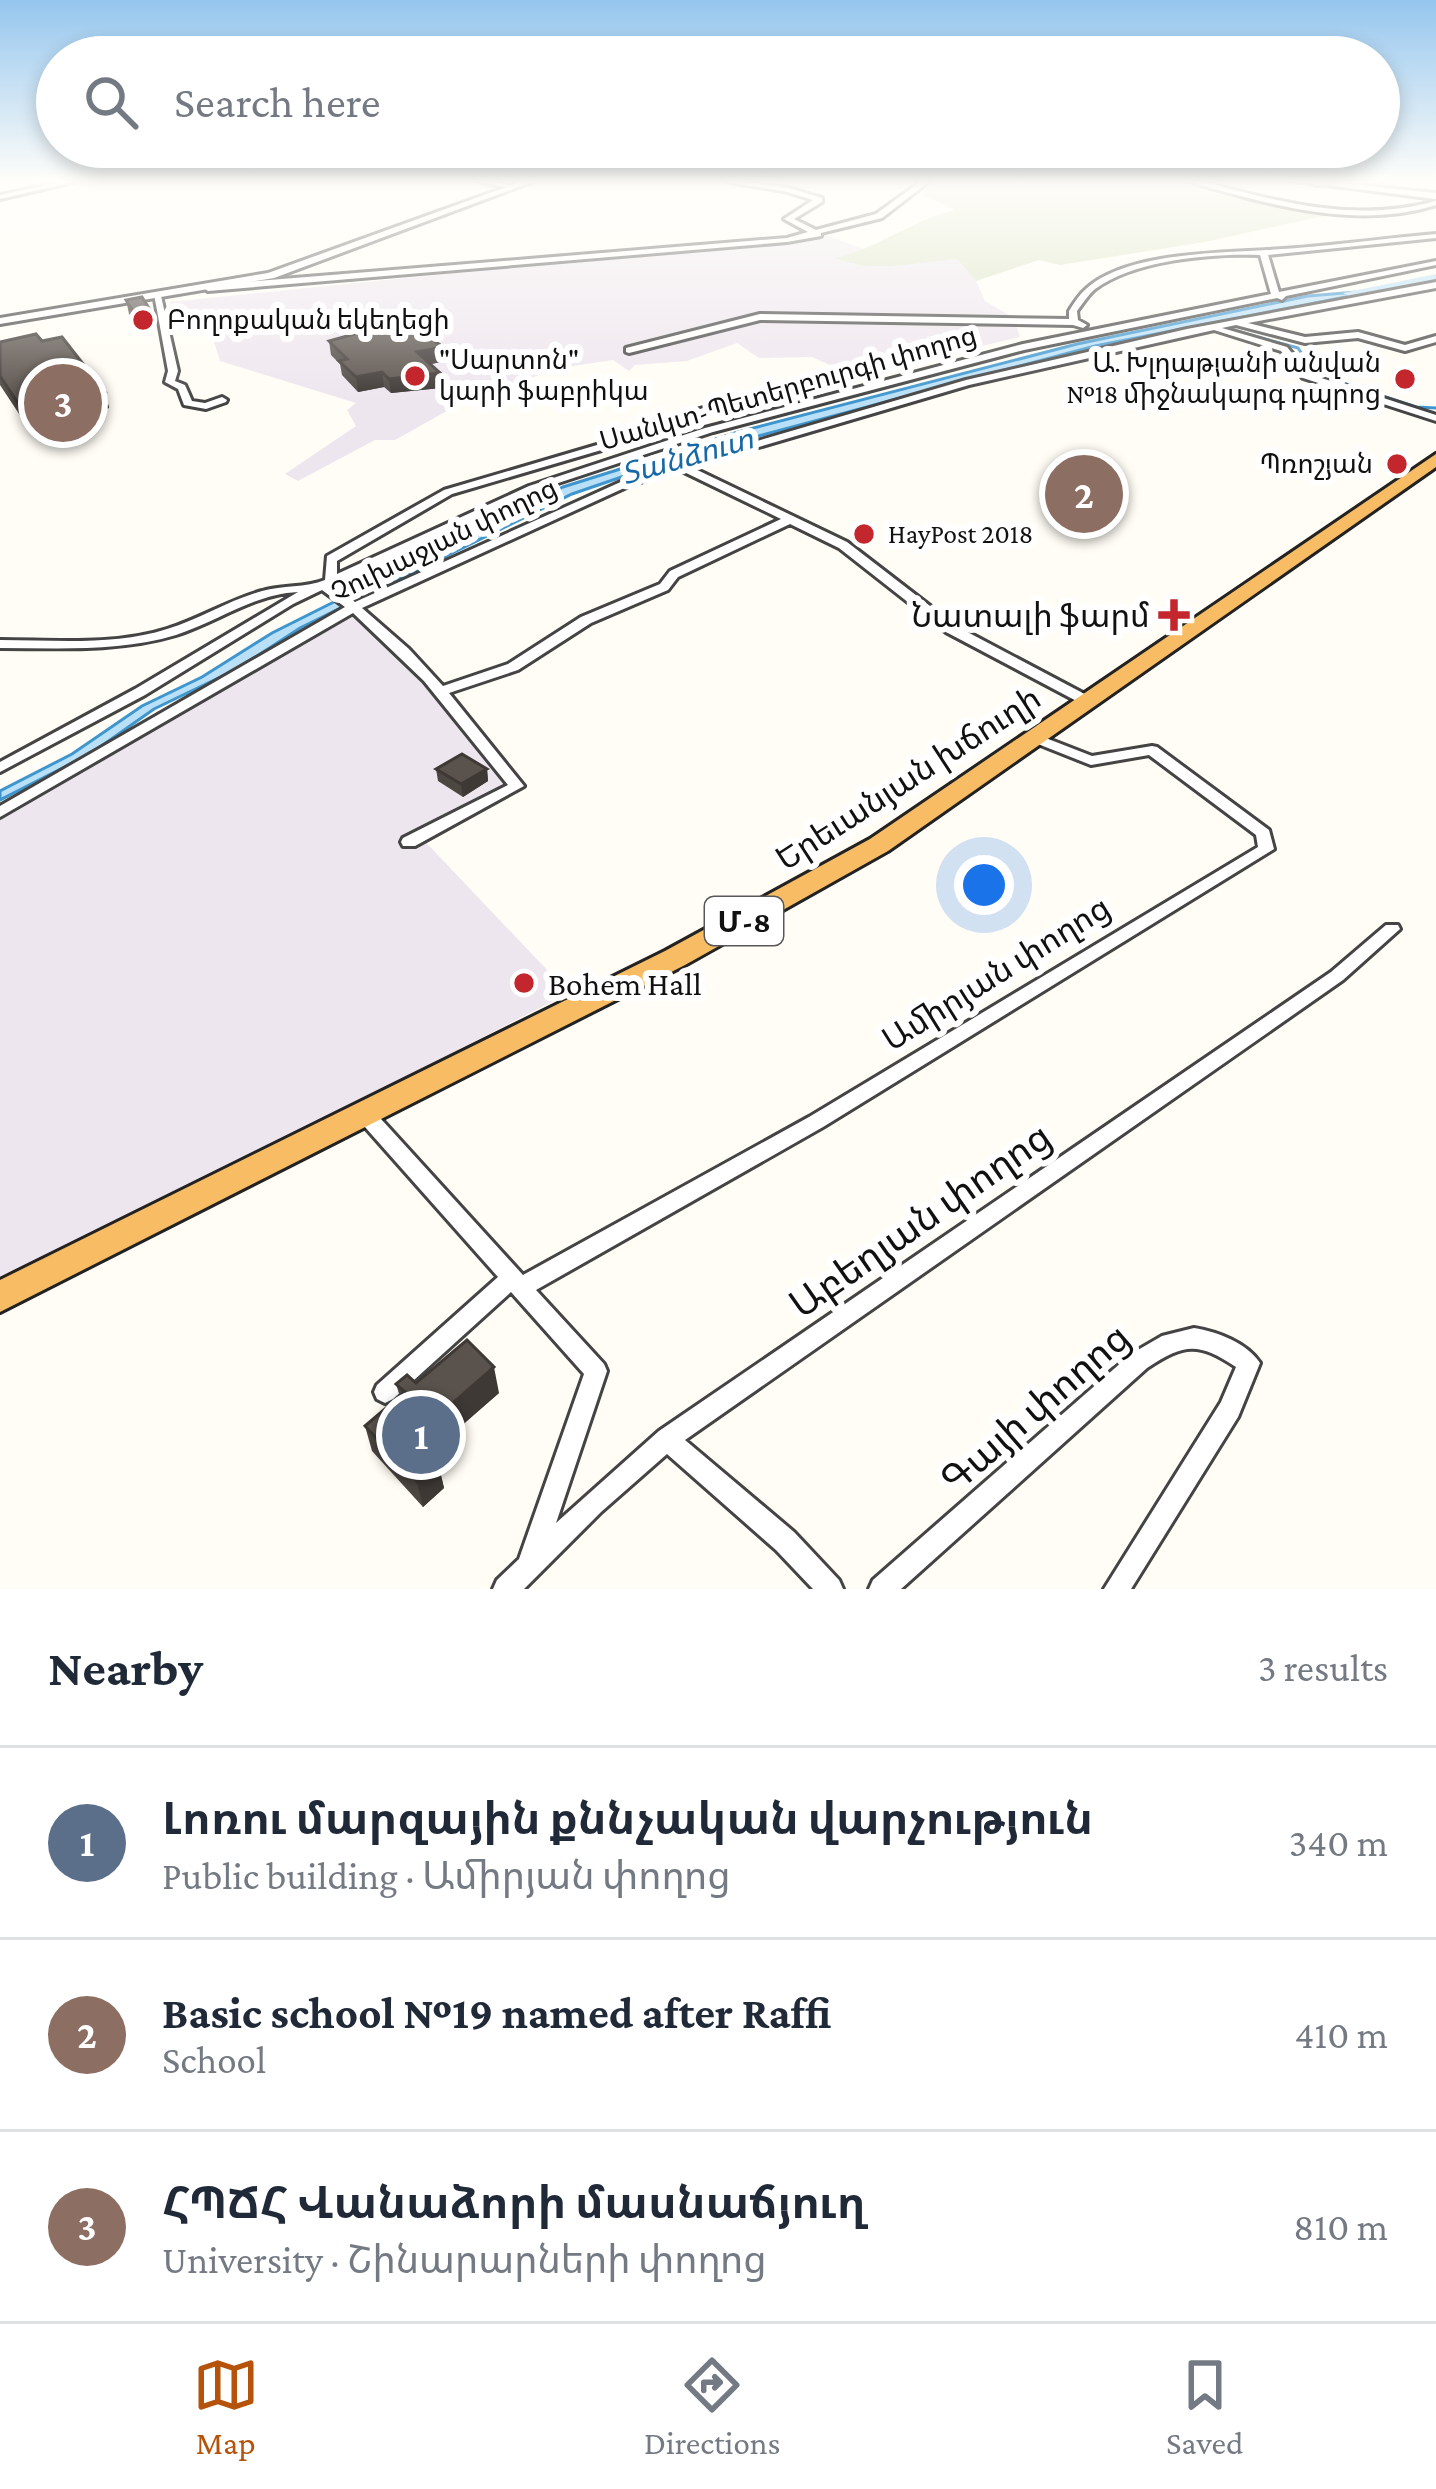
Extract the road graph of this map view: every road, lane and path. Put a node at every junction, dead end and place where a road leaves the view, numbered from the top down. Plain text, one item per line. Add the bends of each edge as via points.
1 (349, 254) edge
2 (638, 254) edge
3 (1259, 254) edge
4 (1264, 254) edge
5 (1436, 263) edge
6 (300, 274) junction
7 (1436, 286) edge
8 (157, 296) junction
9 (1281, 296) junction
10 (1304, 308) junction
11 (0, 321) edge
12 (1075, 322) junction
13 (1235, 323) junction
14 (1210, 328) junction
15 (1097, 331) junction
16 (1436, 339) edge
17 (629, 350) dead end
18 (755, 396) dead end
19 (222, 400) dead end
20 (1436, 418) edge
21 (1436, 459) edge
22 (678, 465) junction
23 (791, 519) junction
24 (324, 586) junction
25 (350, 602) junction
26 (0, 644) edge
27 (442, 691) junction
28 (1089, 702) junction
29 (1038, 739) junction
30 (0, 768) edge
31 (0, 812) edge
32 (409, 842) dead end
33 (1391, 929) dead end
34 (364, 1114) junction
35 (515, 1284) junction
36 (0, 1297) edge
37 (385, 1392) dead end
38 (667, 1439) junction
39 (528, 1569) junction
40 (506, 1589) edge
41 (830, 1589) edge
42 (882, 1589) edge
43 (1117, 1589) edge

1 - 6 street
2 - 6 street via 352,278
3 - 12 street via 1120,273 1085,294
4 - 9 street
5 - 9 street, Սանկտ-Պետերբուրգի փողոց
6 - 8 street
7 - 10 street, Չուխաջյան փողոց
8 - 11 street
8 - 19 street via 170,382 188,404
9 - 10 street
9 - 15 street, Սանկտ-Պետերբուրգի փողոց
10 - 13 street, Չուխաջյան փողոց
12 - 15 street
12 - 17 street via 760,316
13 - 14 street, Չուխաջյան փողոց
13 - 16 street via 1305,340 1358,335 1405,348
14 - 20 street via 1284,349 1311,378
14 - 22 street, Չուխաջյան փողոց via 966,383
15 - 24 street, Սանկտ-Պետերբուրգի փողոց via 665,444 533,488
18 - 24 street via 448,492 331,559
21 - 28 highway, Երեւանյան խճուղի / Մ-8
22 - 23 street
22 - 25 street, Չուխաջյան փողոց
23 - 27 street via 586,620 513,667
23 - 28 street via 844,544 951,628
24 - 25 street
24 - 26 street via 284,586 143,639
24 - 30 street, Սանկտ-Պետերբուրգի փողոց
25 - 27 street
25 - 31 street, Չուխաջյան փողոց
27 - 32 street via 517,786
28 - 29 highway, Երեւանյան խճուղի / Մ-8
29 - 34 highway, Երեւանյան խճուղի / Մ-8 via 784,900
29 - 35 street, Ամիրյան փողոց via 1090,761 1152,750 1264,833 1266,848 816,1122
33 - 38 street, Աբեղյան փողոց via 1337,976
34 - 35 street
34 - 36 highway, Երեւանյան խճուղի / Մ-8
35 - 37 street, Ամիրյան փողոց
35 - 39 street via 596,1370
38 - 39 street, Աբեղյան փողոց
38 - 41 street
39 - 40 street, Աբեղյան փողոց
42 - 43 street, Գայի փողոց via 1164,1344 1206,1338 1249,1363 1230,1408

